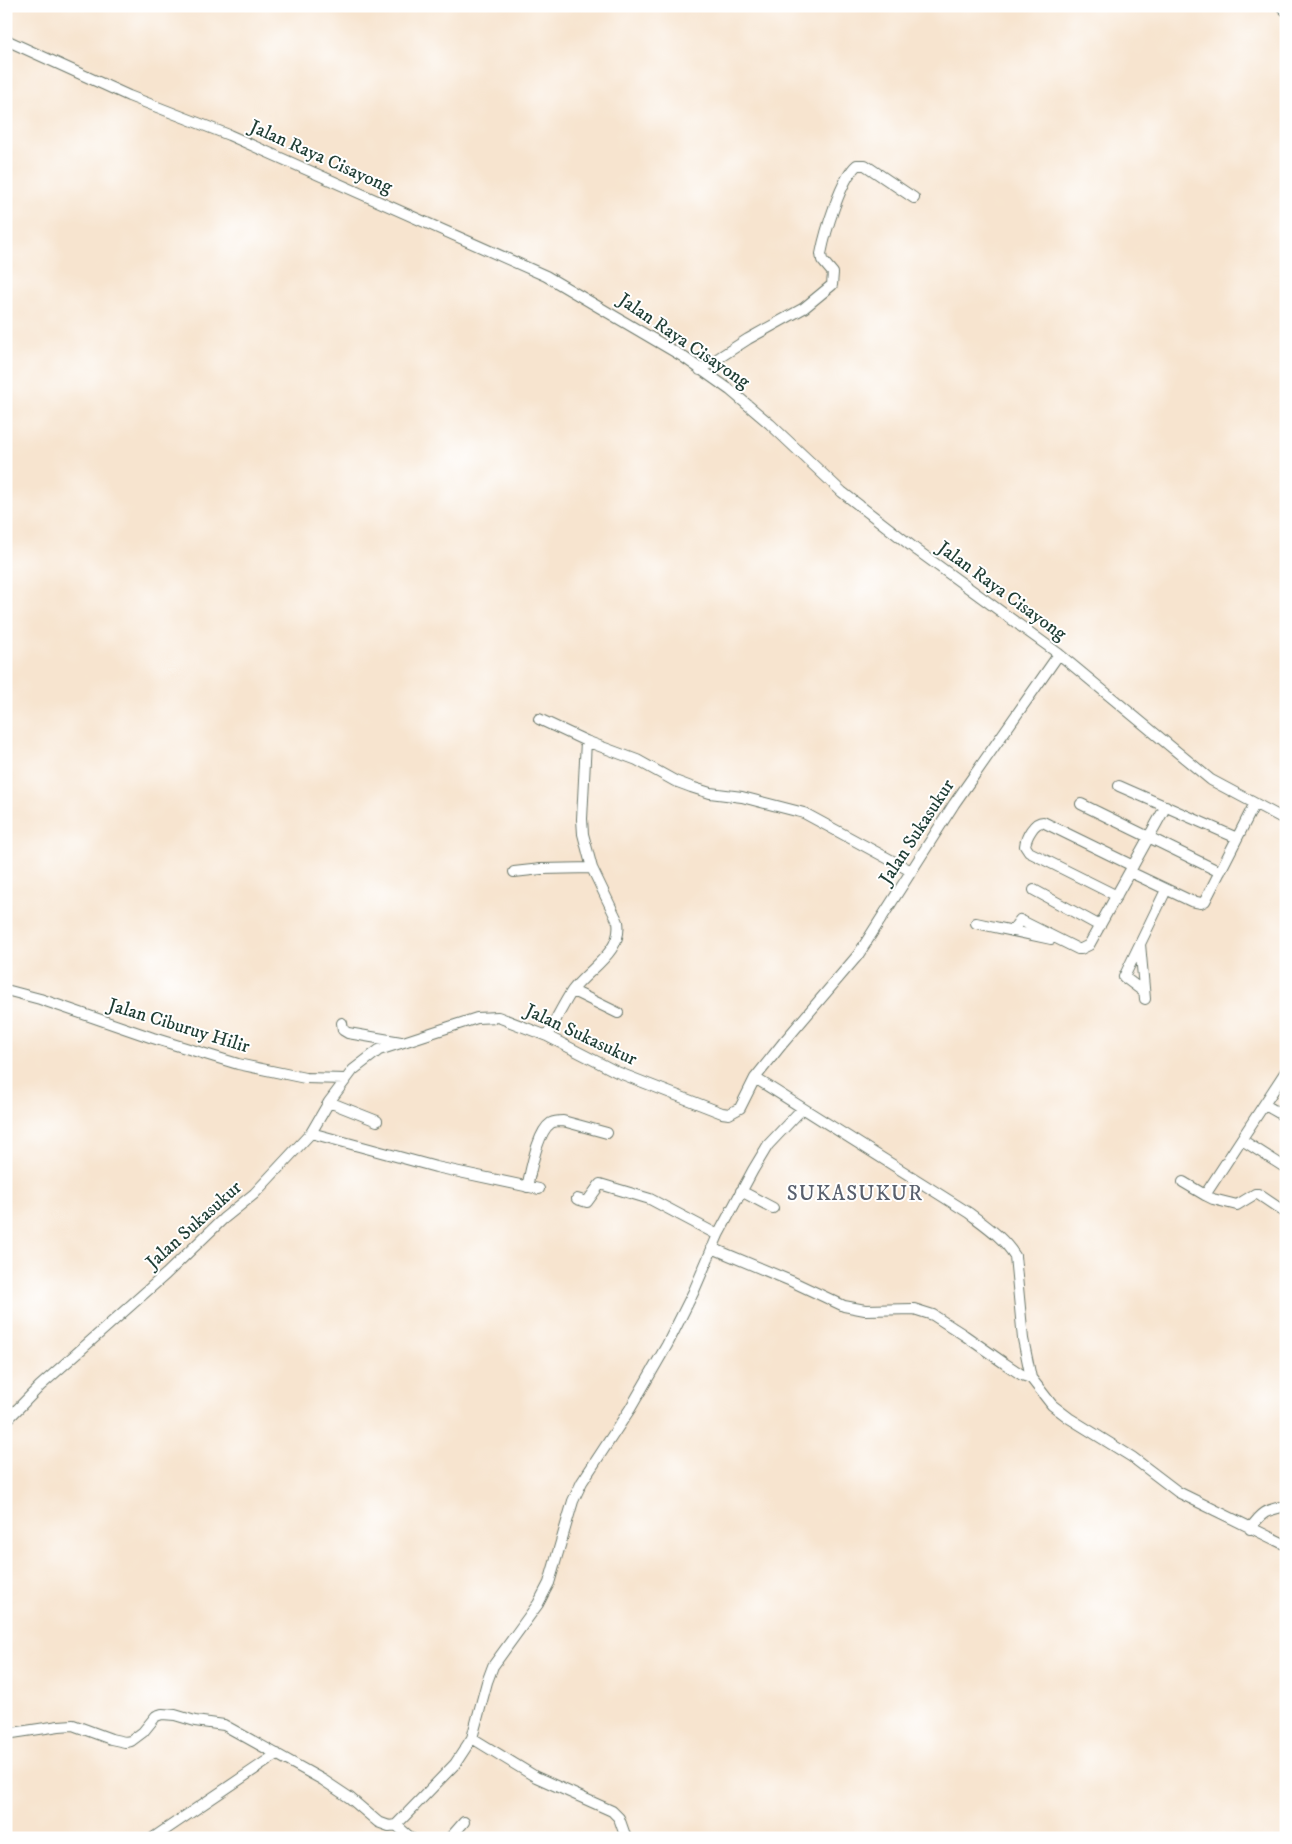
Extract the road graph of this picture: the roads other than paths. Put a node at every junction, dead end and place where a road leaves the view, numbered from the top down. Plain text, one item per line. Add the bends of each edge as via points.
1 (1281, 6) edge
2 (1286, 11) edge
3 (6, 40) edge
4 (914, 198) dead end
5 (700, 370) junction
6 (1059, 654) junction
7 (539, 719) dead end
8 (586, 740) junction
9 (1119, 786) dead end
10 (1080, 804) dead end
11 (1254, 804) junction
12 (1166, 806) junction
13 (1286, 820) edge
14 (1148, 838) junction
15 (1237, 838) junction
16 (592, 868) junction
17 (1132, 869) junction
18 (911, 871) junction
19 (514, 872) dead end
20 (1220, 872) junction
21 (1034, 890) dead end
22 (1166, 890) junction
23 (1117, 896) junction
24 (976, 923) dead end
25 (1100, 926) junction
26 (1140, 942) junction
27 (6, 990) edge
28 (572, 991) junction
29 (618, 1013) dead end
30 (342, 1023) dead end
31 (547, 1036) junction
32 (402, 1042) junction
33 (1286, 1071) edge
34 (755, 1078) junction
35 (345, 1079) junction
36 (329, 1102) junction
37 (1265, 1105) junction
38 (802, 1109) junction
39 (1286, 1117) edge
40 (377, 1121) dead end
41 (311, 1133) junction
42 (607, 1133) dead end
43 (1242, 1140) junction
44 (1286, 1168) edge
45 (1182, 1182) dead end
46 (527, 1187) junction
47 (539, 1189) dead end
48 (741, 1191) junction
49 (1205, 1195) junction
50 (577, 1199) dead end
51 (773, 1208) dead end
52 (1286, 1213) edge
53 (718, 1235) junction
54 (712, 1248) junction
55 (1031, 1378) junction
56 (6, 1421) edge
57 (1286, 1506) edge
58 (1250, 1529) junction
59 (1286, 1545) edge
60 (6, 1734) edge
61 (472, 1738) junction
62 (277, 1754) junction
63 (464, 1822) dead end
64 (396, 1825) junction
65 (153, 1838) edge
66 (411, 1838) edge
67 (450, 1838) edge
68 (626, 1838) edge

1 - 2 street
3 - 5 street, Jalan Raya Cisayong via 546,276 674,351
4 - 5 street via 866,165 853,168 842,187 821,254 832,273 832,285 804,308
5 - 6 street, Jalan Raya Cisayong via 770,424 842,492
6 - 11 street, Jalan Raya Cisayong via 1211,780
6 - 18 street, Jalan Sukasukur
7 - 8 street
8 - 16 street via 582,818
8 - 18 street via 636,760 691,788 804,813
9 - 12 street
10 - 14 street
11 - 13 street, Jalan Raya Cisayong
11 - 15 street
12 - 14 street
12 - 15 street
14 - 17 street
14 - 20 street
15 - 20 street
16 - 19 street
16 - 28 street via 618,922 619,931 617,941 608,953
17 - 22 street
17 - 23 street
17 - 23 street via 1043,822 1036,825 1025,842 1029,852
18 - 34 street, Jalan Sukasukur via 858,955
20 - 22 street via 1201,903
21 - 25 street
22 - 26 street
23 - 25 street
24 - 25 street via 1012,931 1020,920 1078,948 1089,945
26 - 26 street via 1145,995 1124,977
27 - 35 street, Jalan Ciburuy Hilir via 238,1064 305,1078
28 - 29 street
28 - 31 street
30 - 32 street via 343,1030 348,1033
31 - 32 street, Jalan Sukasukur via 489,1016
31 - 34 street, Jalan Sukasukur via 617,1072 722,1113 729,1114 740,1108
32 - 35 street, Jalan Sukasukur via 366,1059
33 - 37 street
34 - 38 street
35 - 36 street, Jalan Sukasukur
36 - 40 street
36 - 41 street, Jalan Sukasukur
37 - 39 street
37 - 43 street
38 - 48 street via 768,1145
38 - 55 street via 969,1214 1008,1246 1015,1256 1022,1339
41 - 46 street via 436,1167
41 - 56 street, Jalan Sukasukur via 254,1194 40,1386
42 - 46 street via 563,1121 549,1124 542,1135
43 - 44 street
43 - 49 street
45 - 49 street
46 - 47 street
48 - 51 street
48 - 53 street
49 - 52 street via 1237,1205 1258,1194
50 - 53 street via 587,1202 600,1184 611,1186 665,1205
53 - 54 street
54 - 55 street via 844,1306 865,1310 914,1309 933,1315
54 - 61 street via 667,1344 572,1501 549,1583 538,1604 493,1666
55 - 58 street via 1052,1405 1069,1418 1132,1457 1178,1492
57 - 58 street via 1260,1515
58 - 59 street
60 - 62 street via 72,1726 125,1742 144,1732 156,1716 168,1714 224,1725
61 - 64 street via 455,1764
61 - 68 street via 536,1777 612,1811 619,1818
62 - 64 street via 324,1780 378,1822
62 - 65 street
63 - 67 street
64 - 66 street

